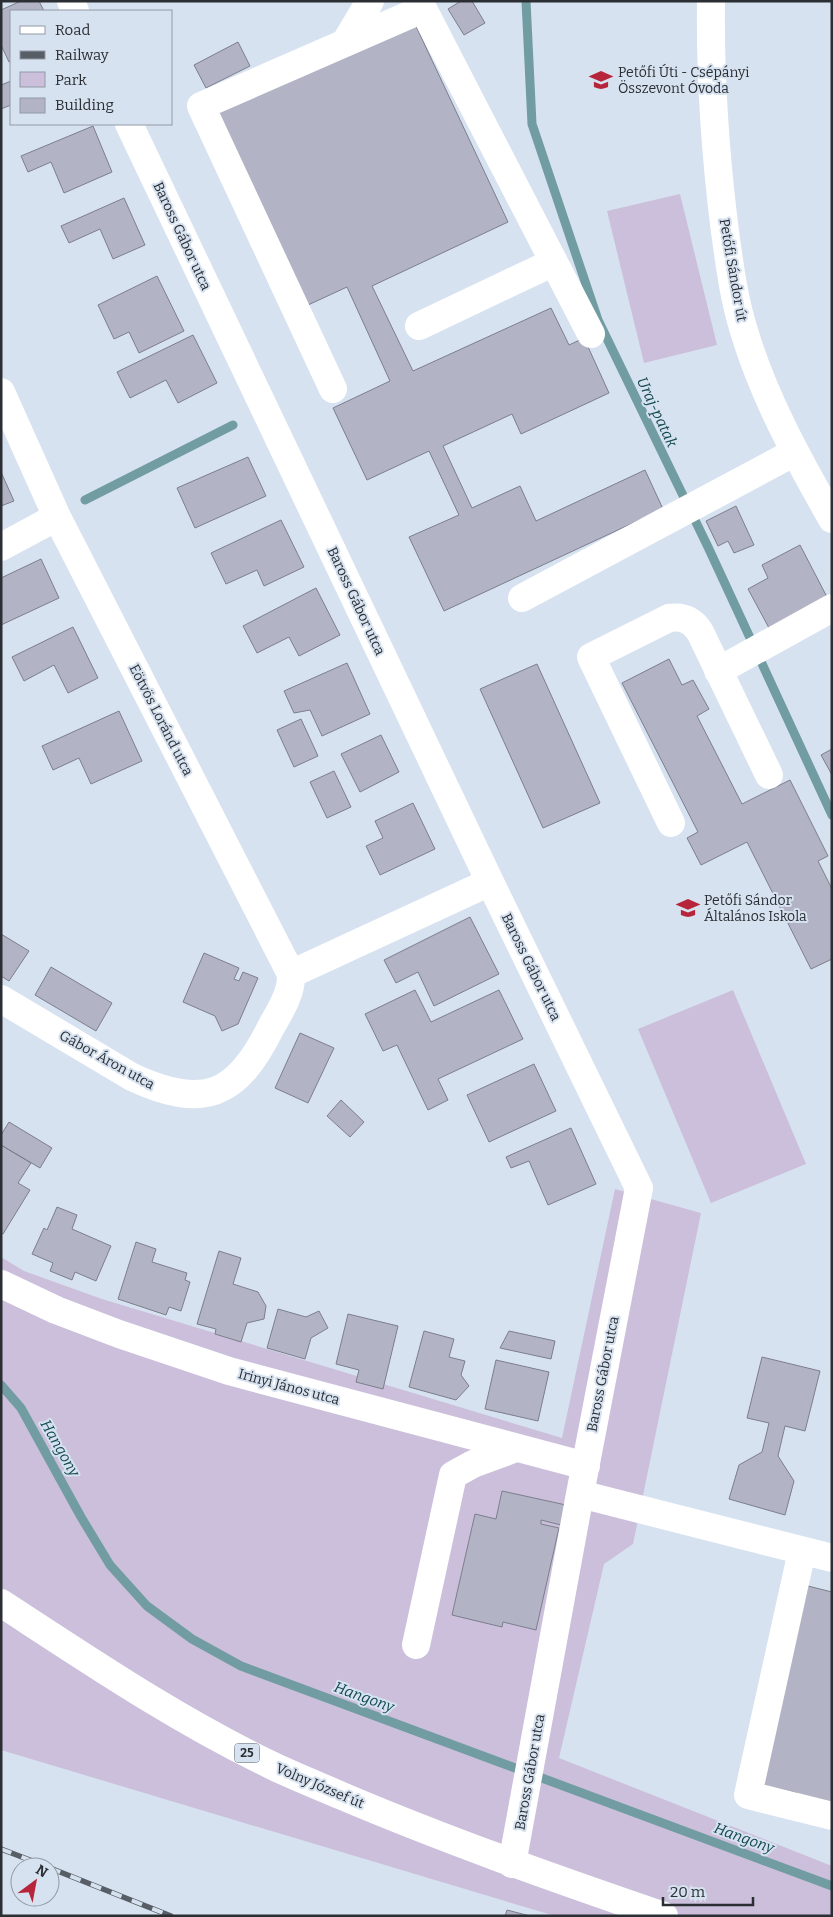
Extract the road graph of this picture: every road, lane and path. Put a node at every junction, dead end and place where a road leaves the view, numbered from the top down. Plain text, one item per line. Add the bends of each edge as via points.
1 (711, 1) edge
2 (369, 3) edge
3 (421, 5) edge
4 (345, 43) junction
5 (129, 125) edge
6 (554, 262) junction
7 (419, 326) dead end
8 (591, 334) dead end
9 (333, 389) dead end
10 (1, 392) edge
11 (795, 452) junction
12 (57, 517) junction
13 (832, 519) edge
14 (1, 547) edge
15 (522, 598) dead end
16 (832, 608) edge
17 (718, 671) junction
18 (769, 775) dead end
19 (671, 823) dead end
20 (490, 882) junction
21 (290, 974) junction
22 (1, 1000) edge
23 (1, 1284) edge
24 (516, 1448) junction
25 (586, 1466) junction
26 (580, 1494) junction
27 (802, 1551) junction
28 (832, 1558) edge
29 (1, 1603) edge
30 (416, 1645) dead end
31 (832, 1816) edge
32 (512, 1864) junction
33 (664, 1916) edge

1 - 11 street, Petőfi Sándor út via 714,132 731,274 756,366
2 - 4 street
3 - 4 street
3 - 6 street
4 - 9 street via 201,106
5 - 20 street, Baross Gábor utca
6 - 7 street
6 - 8 street
10 - 12 street, Eötvös Loránd utca
11 - 13 street, Petőfi Sándor út
11 - 15 street
12 - 14 street
12 - 21 street, Eötvös Loránd utca
16 - 17 street
17 - 18 street
17 - 19 street via 696,626 676,617 591,657
20 - 21 street
20 - 25 street, Baross Gábor utca via 639,1188
21 - 22 street, Gábor Áron utca via 291,983 286,997 252,1063 230,1083 208,1094 168,1092 132,1077
23 - 24 street, Irinyi János utca via 83,1321 229,1371
24 - 25 street, Irinyi János utca
24 - 30 street via 472,1464 453,1475
25 - 26 street, Baross Gábor utca
26 - 27 street
26 - 32 street, Baross Gábor utca
27 - 28 street
27 - 31 street via 748,1795
29 - 32 street, Volny József út / 25 via 145,1697 274,1767
32 - 33 street, Volny József út / 25

